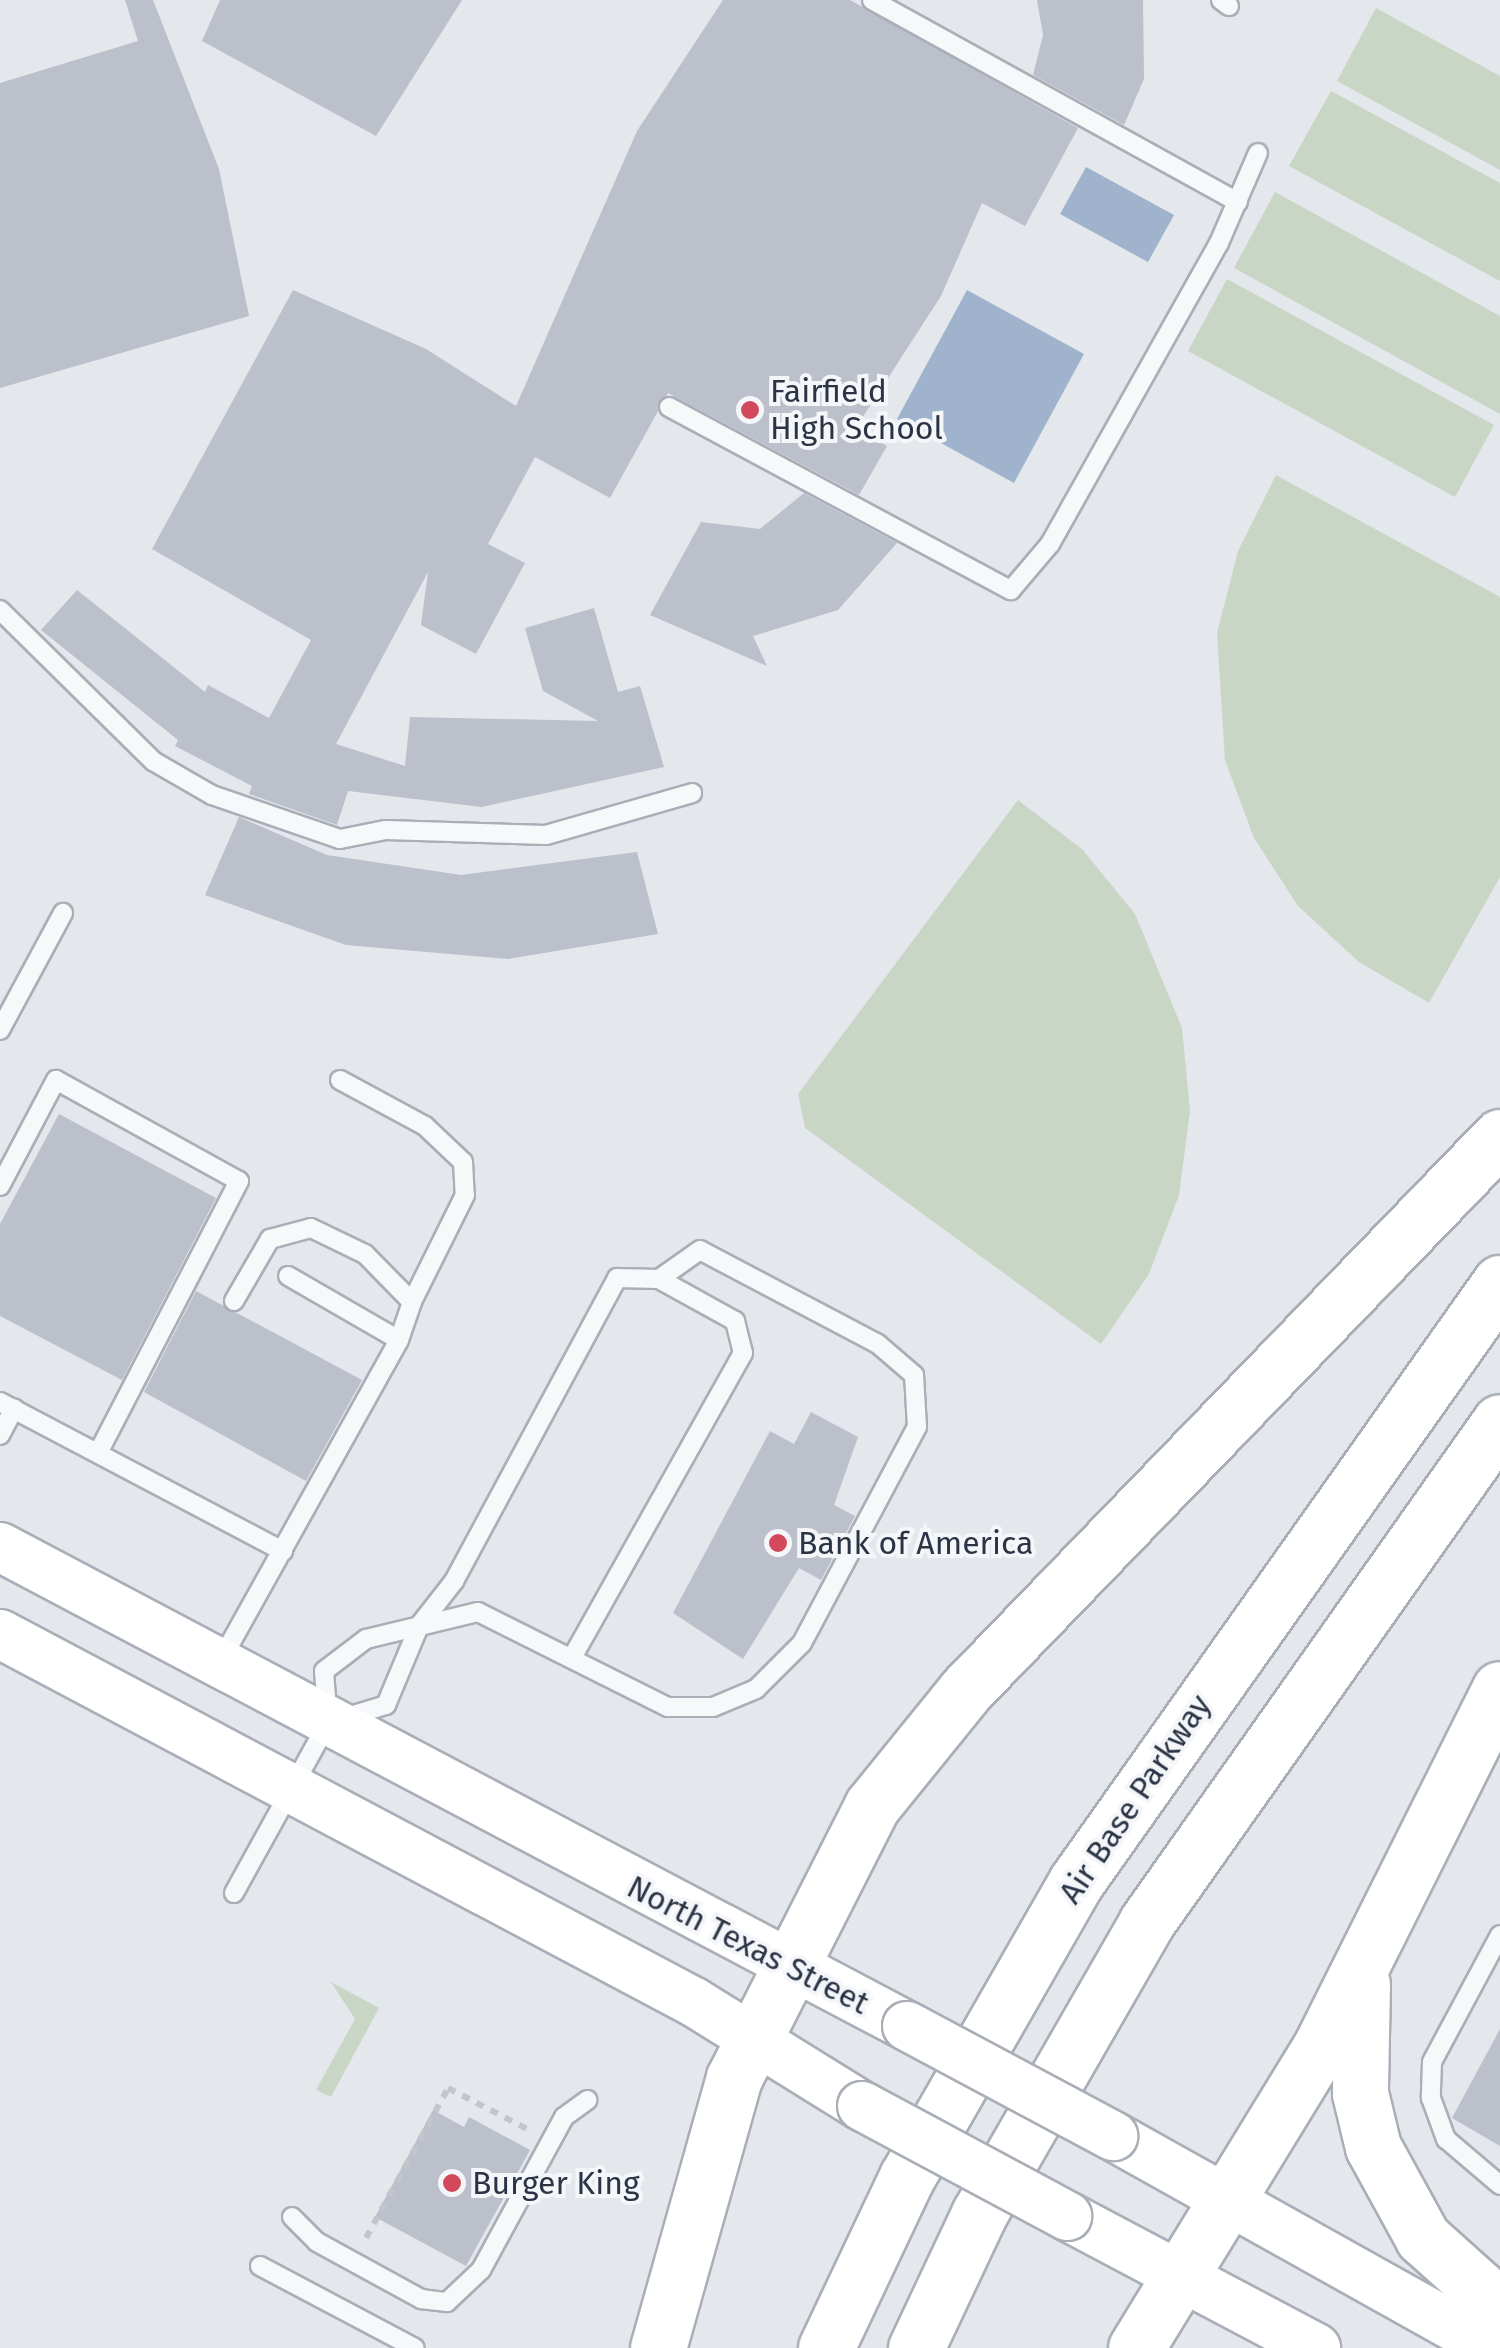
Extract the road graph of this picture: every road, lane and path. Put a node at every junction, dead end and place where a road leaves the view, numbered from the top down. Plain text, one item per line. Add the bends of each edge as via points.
1 (872, 0) edge
2 (1258, 153) dead end
3 (1238, 202) junction
4 (669, 407) dead end
5 (0, 610) edge
6 (692, 793) dead end
7 (63, 913) dead end
8 (0, 1030) edge
9 (340, 1080) dead end
10 (1500, 1137) edge
11 (0, 1186) edge
12 (288, 1276) dead end
13 (659, 1278) junction
14 (1500, 1283) edge
15 (234, 1301) dead end
16 (412, 1302) junction
17 (399, 1340) junction
18 (7, 1406) edge
19 (1500, 1422) edge
20 (0, 1435) edge
21 (98, 1453) junction
22 (0, 1547) edge
23 (284, 1551) junction
24 (419, 1626) junction
25 (0, 1634) edge
26 (572, 1658) junction
27 (220, 1664) junction
28 (1500, 1688) edge
29 (328, 1723) junction
30 (292, 1788) junction
31 (234, 1893) dead end
32 (1500, 1935) edge
33 (786, 1966) junction
34 (1363, 1966) junction
35 (751, 2040) junction
36 (587, 2100) dead end
37 (526, 2130) dead end
38 (1500, 2185) edge
39 (1230, 2200) junction
40 (292, 2217) dead end
41 (360, 2248) dead end
42 (260, 2266) dead end
43 (1180, 2276) junction
44 (1500, 2307) edge
45 (414, 2348) edge
46 (658, 2348) edge
47 (826, 2348) edge
48 (916, 2348) edge
49 (1136, 2348) edge
50 (1316, 2348) edge
51 (1492, 2348) edge

1 - 3 lane
2 - 3 lane
3 - 4 lane via 1050,544 1010,590
5 - 6 lane via 153,761 212,794 340,838 386,830 468,840 546,834
7 - 8 lane
9 - 16 lane via 425,1126 464,1162 464,1195
10 - 33 main road via 915,1744
11 - 21 lane via 56,1080 238,1180
12 - 17 lane
13 - 24 lane via 617,1278 454,1582
13 - 26 lane via 735,1321 743,1353
13 - 26 lane via 700,1250 878,1344 914,1374 917,1427 802,1644 756,1689 713,1706 668,1708
14 - 47 main road, Air Base Parkway via 1076,1882 907,2177
15 - 16 lane via 270,1239 311,1228 365,1254
16 - 17 lane
17 - 23 lane
18 - 20 lane
18 - 21 lane
19 - 48 main road via 1146,1923 980,2214
21 - 23 lane
22 - 27 main road, North Texas Street
23 - 27 lane
24 - 26 lane via 478,1612
24 - 29 lane via 386,1706
24 - 29 lane via 366,1640 324,1671
25 - 30 main road
27 - 29 main road, North Texas Street
28 - 34 main road
29 - 30 lane
29 - 33 main road, North Texas Street
30 - 31 lane
30 - 35 main road
32 - 38 lane via 1432,2062 1432,2098 1446,2139
33 - 35 main road
33 - 39 main road, North Texas Street, bridge
34 - 39 main road
34 - 44 main road via 1360,2093 1373,2147 1424,2238
35 - 43 main road, bridge
35 - 46 main road
36 - 40 lane via 564,2116 481,2270 447,2302 421,2299 334,2252
37 - 41 path via 448,2088
39 - 43 main road
39 - 51 main road, North Texas Street
42 - 45 lane
43 - 49 main road
43 - 50 main road

